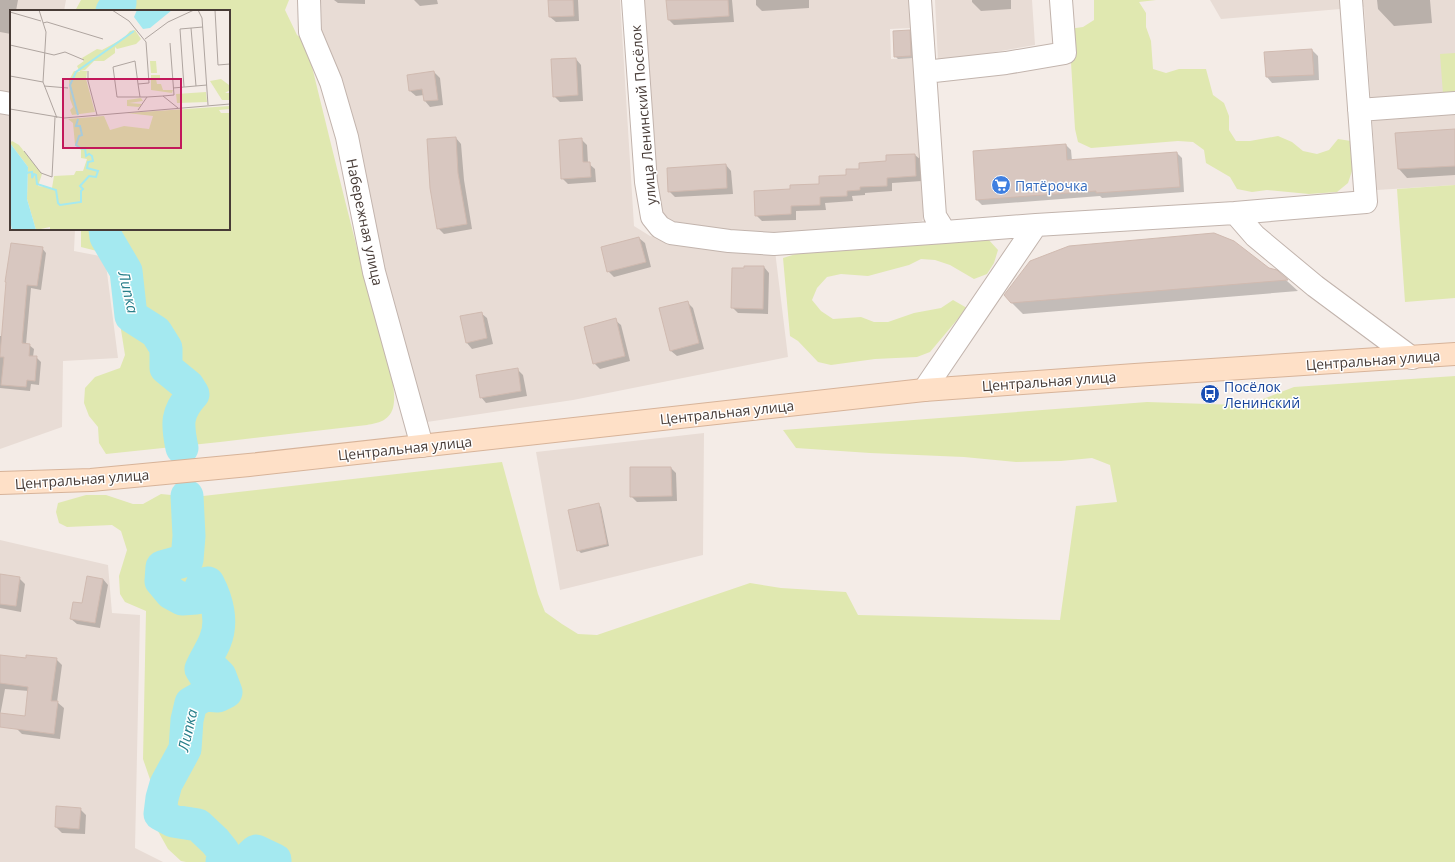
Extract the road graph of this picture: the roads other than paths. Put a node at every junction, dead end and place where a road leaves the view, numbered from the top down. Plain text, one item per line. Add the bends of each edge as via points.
1 (309, 0) edge
2 (633, 0) edge
3 (920, 0) edge
4 (1061, 0) edge
5 (1351, 0) edge
6 (925, 72) junction
7 (0, 102) edge
8 (1455, 103) edge
9 (10, 104) edge
10 (1359, 110) junction
11 (1235, 213) junction
12 (1036, 225) junction
13 (945, 232) junction
14 (1455, 354) edge
15 (1412, 358) junction
16 (924, 390) junction
17 (422, 446) junction
18 (0, 483) edge

1 - 17 street, Набережная улица via 310,32 331,82 347,137 374,272
2 - 13 street, улица Ленинский Посёлок via 646,182 652,217 660,227 671,233 774,244
3 - 6 street
4 - 6 street via 1065,53
5 - 10 street
6 - 13 street via 935,216
7 - 9 street
8 - 10 street
10 - 11 street, улица Ленинский Посёлок via 1366,202
11 - 12 street, улица Ленинский Посёлок
11 - 15 street via 1255,236 1315,286
12 - 13 street, улица Ленинский Посёлок
12 - 16 street
14 - 15 main road, Центральная улица
15 - 16 main road, Центральная улица
16 - 17 main road, Центральная улица
17 - 18 main road, Центральная улица via 91,480

